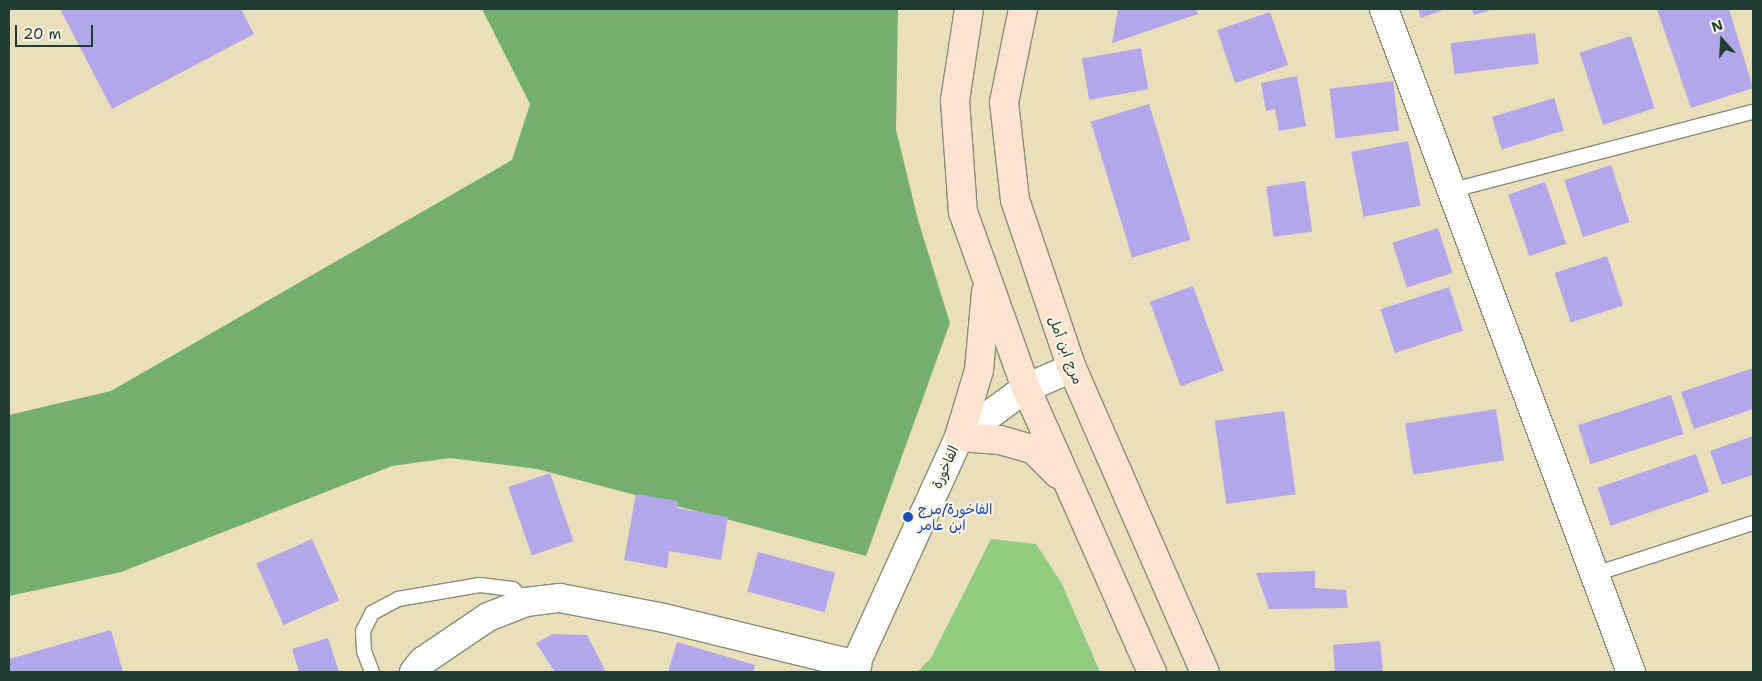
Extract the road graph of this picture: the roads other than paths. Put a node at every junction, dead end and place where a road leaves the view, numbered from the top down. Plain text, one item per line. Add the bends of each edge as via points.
1 (969, 9) edge
2 (1023, 9) edge
3 (1384, 9) edge
4 (1753, 112) edge
5 (1453, 190) junction
6 (986, 283) junction
7 (1072, 368) junction
8 (1026, 388) junction
9 (959, 437) junction
10 (1065, 481) junction
11 (1753, 523) edge
12 (1595, 574) junction
13 (526, 602) junction
14 (854, 668) edge
15 (372, 672) edge
16 (414, 672) edge
17 (1152, 672) edge
18 (1205, 672) edge
19 (1631, 672) edge

1 - 6 street via 955,101 963,212
2 - 7 street, مرج ابن أمل via 1004,102 1015,200
3 - 5 street
4 - 5 lane
5 - 12 street
6 - 8 street
6 - 9 street via 979,370
7 - 8 street, الفاخورة
7 - 18 street, مرج ابن أمل
8 - 9 street, الفاخورة
8 - 10 street
9 - 10 street via 1000,440 1034,450
9 - 14 street, الفاخورة
10 - 17 street
11 - 12 lane
12 - 19 street
13 - 14 street via 560,598 664,618
13 - 15 lane via 513,589 480,585 398,599 372,613 363,631 364,651
13 - 16 street via 488,617 423,661

